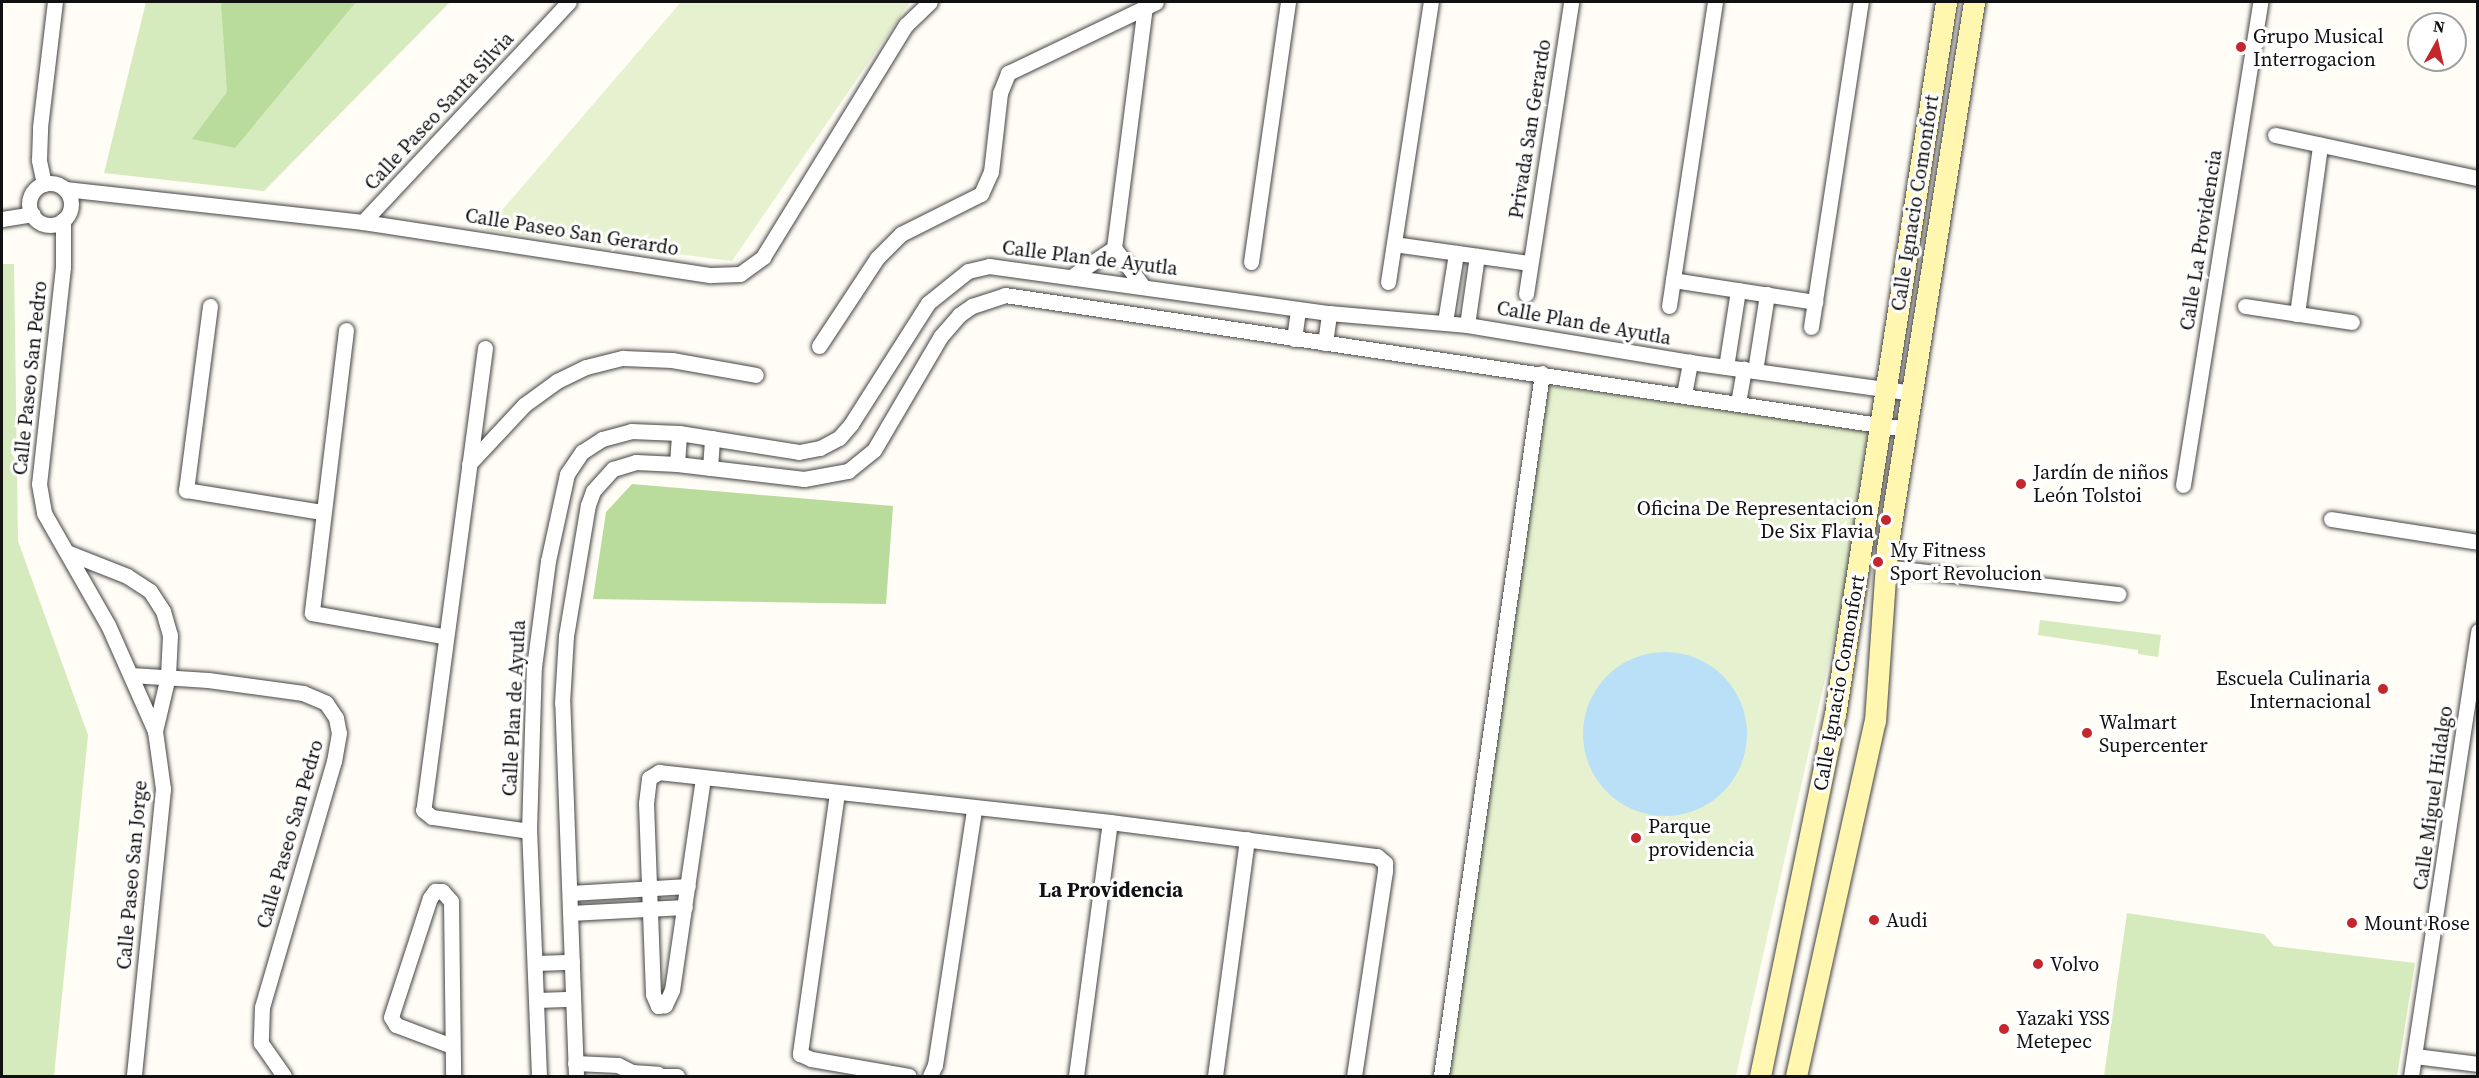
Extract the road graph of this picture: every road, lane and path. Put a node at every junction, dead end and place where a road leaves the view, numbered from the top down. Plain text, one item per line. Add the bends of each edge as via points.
1 (56, 2) edge
2 (569, 2) edge
3 (930, 2) edge
4 (1288, 2) edge
5 (1431, 2) edge
6 (1571, 2) edge
7 (1715, 2) edge
8 (1861, 2) edge
9 (1946, 2) edge
10 (1974, 2) edge
11 (2260, 2) edge
12 (1151, 4) edge
13 (2275, 135) dead end
14 (2320, 145) junction
15 (2478, 178) edge
16 (44, 184) junction
17 (65, 189) junction
18 (33, 214) junction
19 (2, 219) edge
20 (63, 220) junction
21 (363, 222) junction
22 (1394, 244) junction
23 (1114, 248) junction
24 (1456, 254) junction
25 (1477, 256) junction
26 (1251, 262) dead end
27 (1530, 263) junction
28 (1074, 275) junction
29 (1673, 280) junction
30 (1388, 282) dead end
31 (1142, 285) junction
32 (1738, 290) junction
33 (1526, 294) dead end
34 (1767, 294) junction
35 (1815, 302) junction
36 (210, 306) dead end
37 (1669, 306) dead end
38 (2245, 306) dead end
39 (1298, 309) junction
40 (1329, 313) junction
41 (2297, 314) junction
42 (1445, 322) junction
43 (2352, 322) dead end
44 (1467, 324) junction
45 (1811, 327) dead end
46 (346, 330) dead end
47 (1294, 339) junction
48 (1325, 343) junction
49 (819, 345) dead end
50 (485, 348) dead end
51 (1689, 362) junction
52 (1726, 367) junction
53 (1750, 370) junction
54 (1542, 373) junction
55 (756, 375) dead end
56 (1887, 389) junction
57 (1913, 393) junction
58 (1684, 394) junction
59 (1738, 403) junction
60 (1881, 424) junction
61 (1906, 429) junction
62 (679, 433) junction
63 (712, 438) junction
64 (469, 464) junction
65 (677, 464) junction
66 (710, 468) junction
67 (2183, 486) dead end
68 (322, 512) junction
69 (2331, 519) dead end
70 (2478, 542) edge
71 (69, 553) junction
72 (1885, 567) junction
73 (2118, 594) dead end
74 (2478, 632) edge
75 (443, 636) junction
76 (131, 675) junction
77 (168, 676) junction
78 (155, 731) junction
79 (703, 778) junction
80 (837, 793) junction
81 (974, 810) junction
82 (1110, 822) junction
83 (529, 831) junction
84 (1247, 839) junction
85 (688, 886) junction
86 (650, 888) junction
87 (570, 893) junction
88 (685, 907) junction
89 (650, 909) junction
90 (570, 913) junction
91 (572, 962) junction
92 (537, 963) junction
93 (573, 999) junction
94 (537, 1000) junction
95 (452, 1046) junction
96 (2415, 1056) junction
97 (2478, 1064) edge
98 (576, 1070) edge
99 (628, 1074) edge
100 (658, 1075) edge
101 (134, 1077) edge
102 (284, 1077) edge
103 (453, 1077) edge
104 (538, 1077) edge
105 (677, 1077) edge
106 (909, 1077) edge
107 (930, 1077) edge
108 (1076, 1077) edge
109 (1215, 1077) edge
110 (1354, 1077) edge
111 (1442, 1077) edge
112 (1760, 1077) edge
113 (1796, 1077) edge
114 (2411, 1077) edge

1 - 16 street via 40,127 39,160
2 - 21 street, Calle Paseo Santa Silvia
3 - 21 street, Calle Paseo San Gerardo via 906,25 763,257 740,274 711,274
4 - 26 street
5 - 22 street
6 - 27 street, Privada San Gerardo
7 - 29 street
8 - 35 street
9 - 56 main road, Calle Ignacio Comonfort
10 - 57 main road, Calle Ignacio Comonfort
11 - 67 street, Calle La Providencia
12 - 23 street
12 - 49 street via 1008,73 1000,93 991,172 981,194 901,234 877,258
13 - 14 street
14 - 15 street
14 - 41 street
16 - 17 street
16 - 18 street via 30,198
17 - 20 street via 70,208
17 - 21 street, Calle Paseo San Gerardo
18 - 19 street
18 - 20 street via 49,224
20 - 71 street, Calle Paseo San Pedro via 63,267 39,484 44,513
22 - 24 street
22 - 30 street
23 - 28 street
23 - 31 street
24 - 25 street
24 - 42 street
25 - 27 street
25 - 44 street
27 - 33 street, Privada San Gerardo
28 - 31 street, Calle Plan de Ayutla
28 - 63 street, Calle Plan de Ayutla via 989,266 968,271 947,284 911,326 851,424 838,438 820,448 799,452
29 - 32 street
29 - 37 street
31 - 39 street, Calle Plan de Ayutla
32 - 34 street
32 - 52 street
34 - 35 street
34 - 53 street
35 - 45 street
36 - 68 street via 186,490
38 - 41 street
39 - 40 street, Calle Plan de Ayutla
39 - 47 street
40 - 42 street, Calle Plan de Ayutla
40 - 48 street
41 - 43 street
42 - 44 street, Calle Plan de Ayutla
44 - 51 street, Calle Plan de Ayutla
46 - 68 street
47 - 48 street
47 - 66 street via 1025,296 987,299 958,315 941,336 874,450 848,471 804,480
48 - 54 street
50 - 64 street
51 - 52 street, Calle Plan de Ayutla
51 - 58 street, Calle Plan de Ayutla
52 - 53 street, Calle Plan de Ayutla
53 - 56 street, Calle Plan de Ayutla
53 - 59 street
54 - 58 street
54 - 111 street
55 - 64 street via 663,359 623,358 586,367 557,381 524,405
56 - 57 street, Calle Plan de Ayutla
56 - 60 main road, Calle Ignacio Comonfort
57 - 61 main road, Calle Ignacio Comonfort
58 - 59 street
59 - 60 street
60 - 61 street
60 - 112 main road, Calle Ignacio Comonfort via 1835,715
61 - 72 main road, Calle Ignacio Comonfort
62 - 63 street, Calle Plan de Ayutla
62 - 65 street
62 - 83 street, Calle Plan de Ayutla via 631,431 602,439 582,452 567,474 548,561 534,667
63 - 66 street
64 - 75 street
65 - 66 street
65 - 87 street via 636,462 613,469 593,491 588,505 566,636 562,703
68 - 75 street via 312,613
69 - 70 street
71 - 76 street, Calle Paseo San Jorge
71 - 77 street via 127,576 150,591 163,611 170,635
72 - 73 street
72 - 113 main road, Calle Ignacio Comonfort via 1875,721
74 - 96 street, Calle Miguel Hidalgo
75 - 83 street via 423,814
76 - 77 street, Calle Paseo San Pedro
76 - 78 street, Calle Paseo San Jorge
77 - 78 street
77 - 102 street, Calle Paseo San Pedro via 303,693 326,703 336,718 339,733 334,761 262,1007 261,1043
78 - 101 street, Calle Paseo San Jorge via 164,789
79 - 80 street
79 - 85 street
79 - 86 street via 659,772 649,778
80 - 81 street
80 - 106 street via 799,1051 806,1058
81 - 82 street
81 - 107 street
82 - 84 street
82 - 108 street
83 - 92 street, Calle Plan de Ayutla
84 - 109 street
84 - 110 street via 1377,856 1385,863
85 - 86 street
85 - 88 street
86 - 87 street
86 - 89 street
87 - 90 street
88 - 89 street
88 - 89 street via 672,990 662,1006 655,1004 652,994
89 - 90 street
90 - 91 street
91 - 92 street
91 - 93 street
92 - 94 street, Calle Plan de Ayutla
93 - 94 street
93 - 98 street
94 - 104 street, Calle Plan de Ayutla
95 - 95 street via 451,901 442,891 435,891 391,1017 396,1025
95 - 103 street
96 - 97 street
96 - 114 street, Calle Miguel Hidalgo
98 - 99 street via 618,1065
99 - 100 street
100 - 105 street

